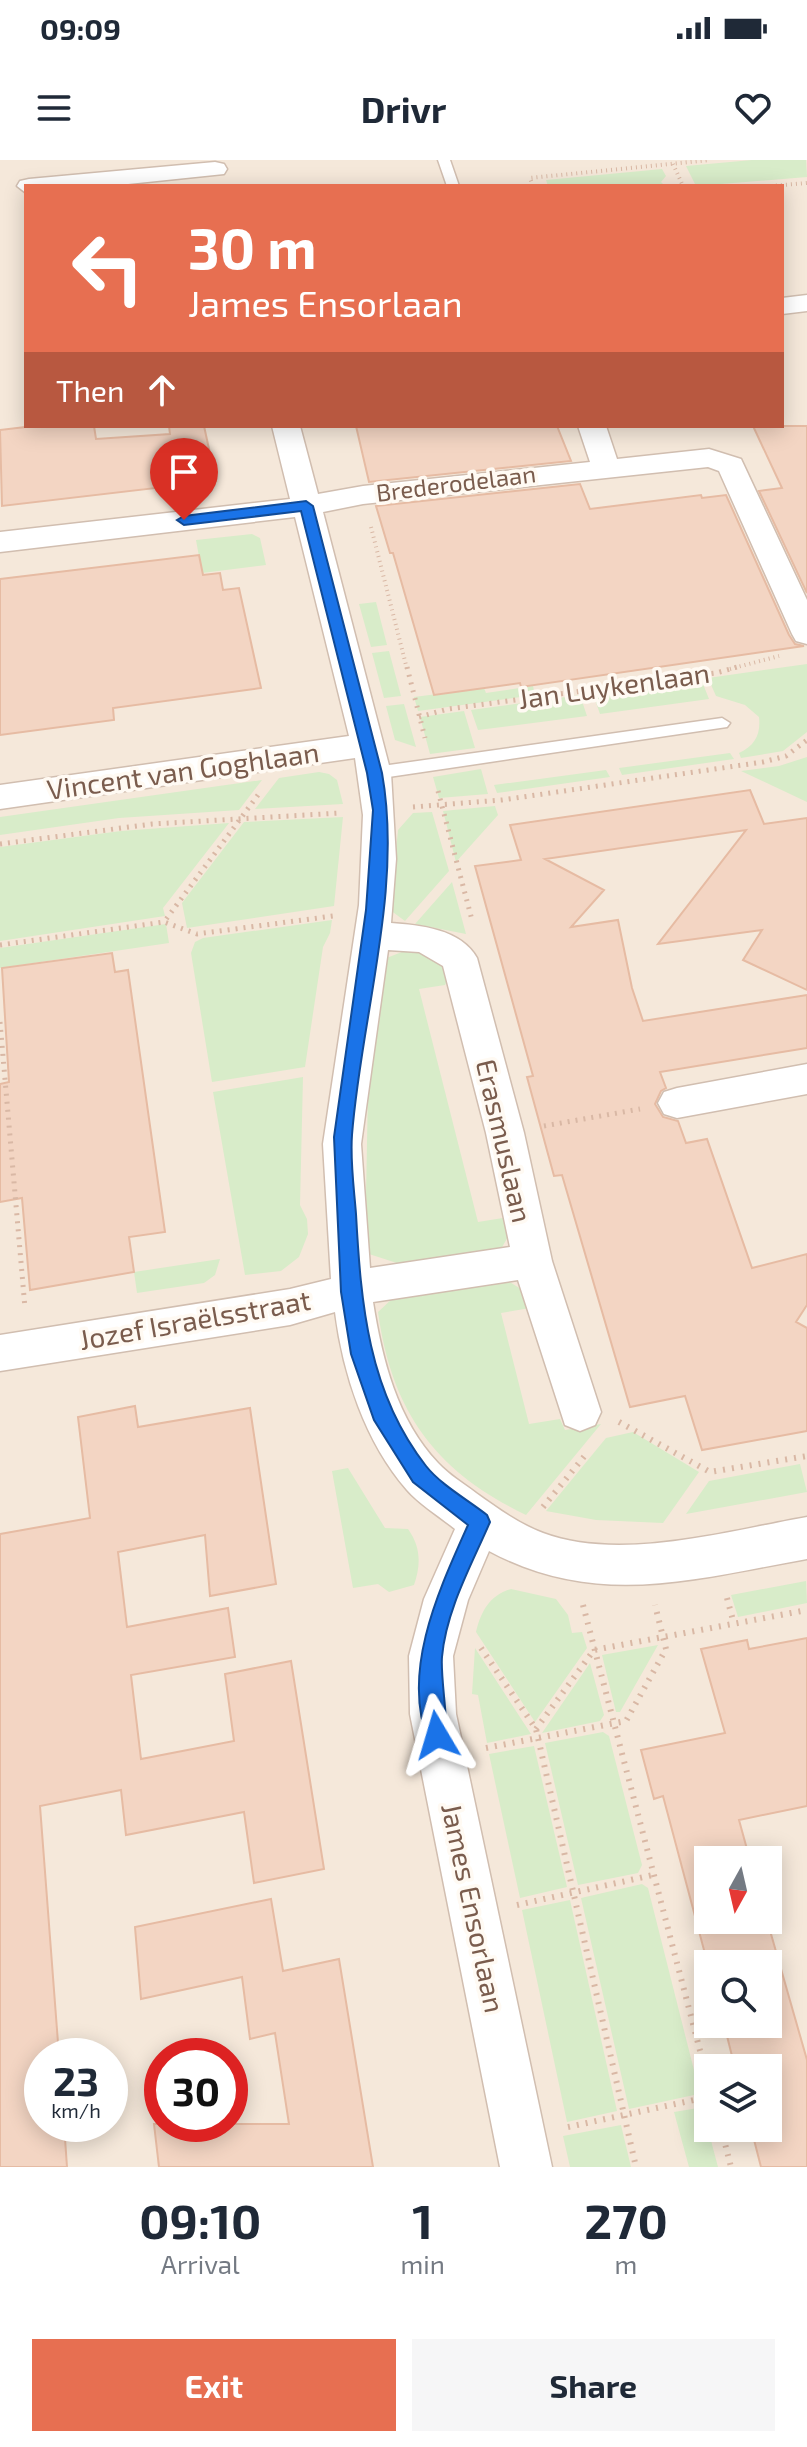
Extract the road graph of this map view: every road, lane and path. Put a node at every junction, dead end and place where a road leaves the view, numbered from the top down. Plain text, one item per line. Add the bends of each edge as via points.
1 (444, 160) edge
2 (710, 160) edge
3 (673, 164) junction
4 (216, 172) edge
5 (807, 183) edge
6 (55, 184) edge
7 (452, 184) edge
8 (532, 184) edge
9 (682, 184) edge
10 (784, 185) edge
11 (24, 186) edge
12 (0, 189) edge
13 (807, 303) edge
14 (784, 306) edge
15 (286, 428) edge
16 (593, 428) edge
17 (606, 467) junction
18 (363, 495) junction
19 (306, 506) junction
20 (0, 542) edge
21 (799, 643) edge
22 (419, 717) junction
23 (722, 723) dead end
24 (283, 757) junction
25 (370, 759) junction
26 (432, 764) junction
27 (0, 797) edge
28 (164, 922) junction
29 (372, 923) junction
30 (0, 945) edge
31 (459, 958) junction
32 (0, 1022) edge
33 (807, 1079) edge
34 (677, 1103) joint
35 (505, 1133) junction
36 (532, 1261) junction
37 (350, 1292) junction
38 (14, 1350) edge
39 (598, 1416) junction
40 (807, 1456) edge
41 (497, 1532) junction
42 (807, 1538) edge
43 (573, 1562) junction
44 (645, 1562) junction
45 (446, 1599) junction
46 (807, 1610) edge
47 (663, 1637) junction
48 (594, 1650) junction
49 (613, 1724) junction
50 (538, 1733) junction
51 (442, 1757) junction
52 (653, 1875) junction
53 (574, 1892) junction
54 (474, 1914) junction
55 (701, 2054) edge
56 (694, 2100) edge
57 (624, 2116) junction
58 (725, 2142) edge
59 (523, 2152) edge
60 (636, 2167) edge
61 (731, 2167) edge

1 - 7 lane
2 - 3 path
3 - 8 path via 530,178
3 - 9 path
4 - 6 street
5 - 10 path
11 - 12 street
13 - 14 street
15 - 19 street
16 - 17 street
17 - 18 street, Brederodelaan
17 - 21 street, Brederodelaan via 709,458 731,465
18 - 19 street, Brederodelaan
18 - 22 path
19 - 20 street, Brederodelaan
19 - 25 street
21 - 22 path, Jan Luykenlaan via 716,673
22 - 26 path
23 - 26 lane, Jan Luykenlaan
24 - 25 street, Vincent van Goghlaan
24 - 27 street, Vincent van Goghlaan
24 - 28 path
25 - 26 lane, Jan Luykenlaan
25 - 29 street via 381,810
26 - 31 path via 475,932
28 - 29 path via 197,934
28 - 30 path
29 - 31 street via 425,939
29 - 37 street via 343,1137
31 - 35 street, Erasmuslaan
32 - 38 path
33 - 34 street
34 - 35 path
35 - 36 street, Erasmuslaan
36 - 37 street, Jozef Israëlsstraat
36 - 39 street, Erasmuslaan
37 - 38 street, Jozef Israëlsstraat via 290,1307
37 - 41 street via 361,1354 381,1414 420,1475
39 - 40 path via 710,1472
39 - 41 path
41 - 43 street via 540,1554
41 - 45 street, James Ensorlaan
42 - 44 street
43 - 44 street
43 - 48 path
44 - 47 path
45 - 50 path
45 - 51 street, James Ensorlaan via 431,1656 433,1714
46 - 47 path
47 - 48 path
47 - 49 path via 666,1649 626,1721
48 - 49 path
48 - 50 path
49 - 50 path
49 - 52 path
50 - 51 path
50 - 53 path
51 - 54 street, James Ensorlaan
52 - 53 path
52 - 55 path
53 - 54 path
53 - 57 path
54 - 59 street, James Ensorlaan
56 - 57 path
57 - 59 path
57 - 60 path
58 - 61 path

